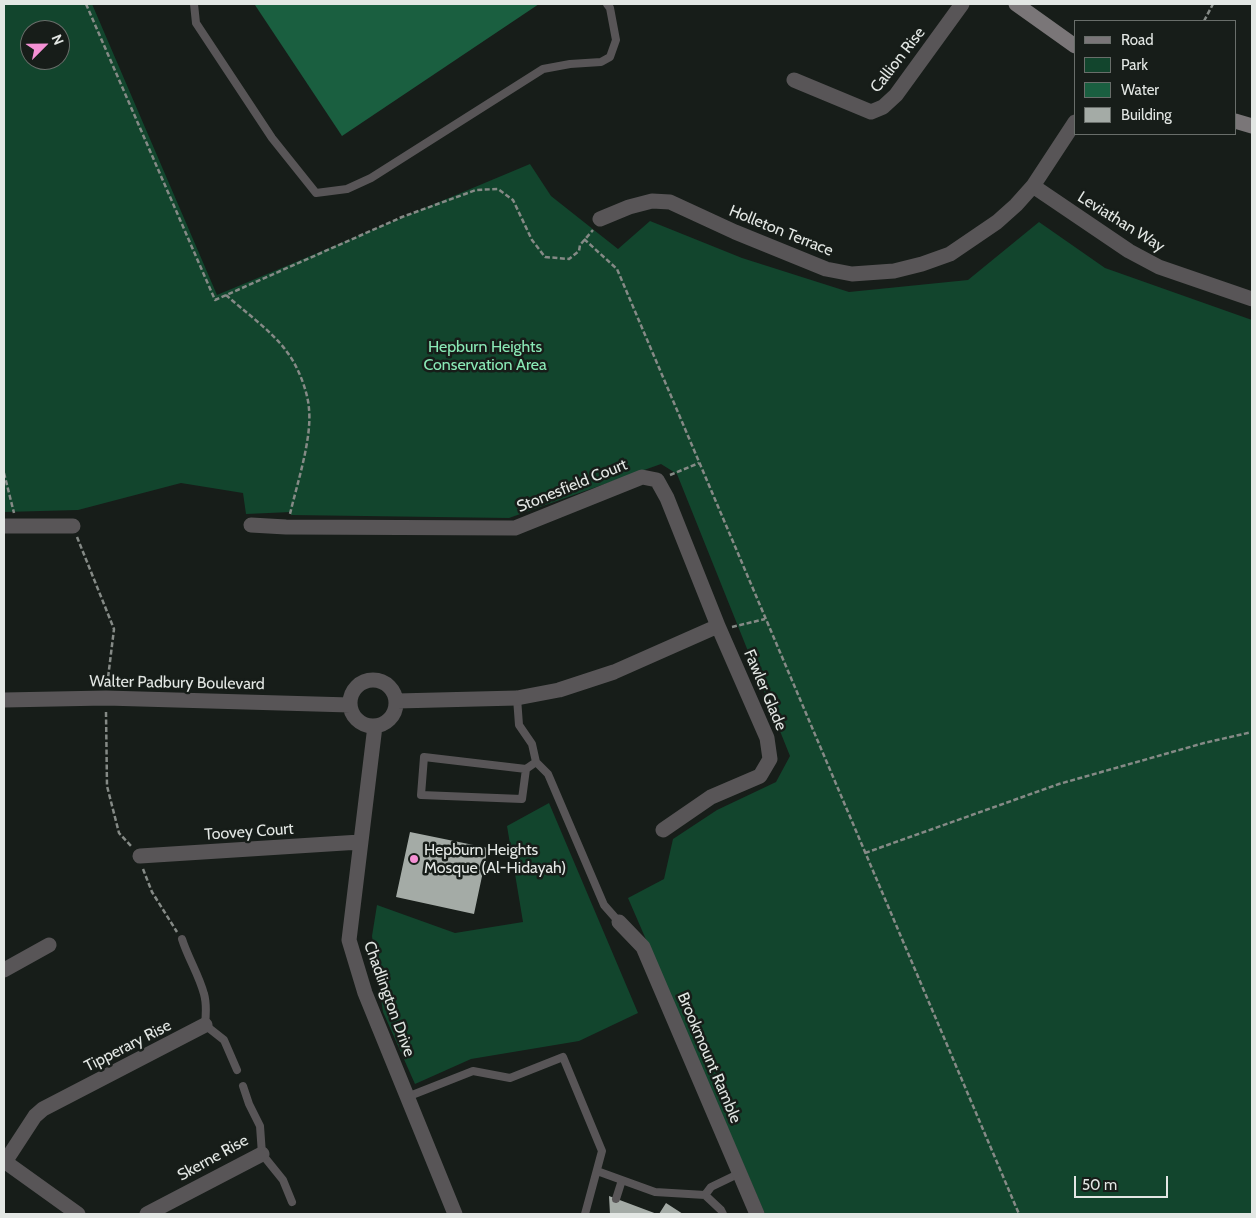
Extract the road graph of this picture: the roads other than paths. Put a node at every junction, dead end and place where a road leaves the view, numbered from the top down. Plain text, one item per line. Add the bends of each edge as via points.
1 (194, 4) edge
2 (607, 4) edge
3 (962, 4) edge
4 (1016, 4) edge
5 (1074, 45) edge
6 (794, 80) dead end
7 (1236, 121) edge
8 (1074, 124) edge
9 (1252, 126) edge
10 (1033, 186) junction
11 (600, 218) dead end
12 (1252, 299) edge
13 (251, 525) dead end
14 (9, 526) edge
15 (73, 526) road end
16 (718, 626) junction
17 (517, 698) junction
18 (4, 700) edge
19 (397, 700) junction
20 (350, 705) junction
21 (375, 726) junction
22 (536, 762) junction
23 (526, 769) junction
24 (663, 830) dead end
25 (360, 842) junction
26 (140, 856) road end
27 (619, 922) joint
28 (182, 939) road end
29 (49, 945) dead end
30 (4, 970) edge
31 (205, 1026) junction
32 (237, 1070) dead end
33 (243, 1086) dead end
34 (407, 1096) junction
35 (262, 1154) junction
36 (4, 1161) edge
37 (597, 1172) junction
38 (740, 1174) junction
39 (622, 1180) junction
40 (705, 1195) junction
41 (616, 1199) dead end
42 (292, 1202) dead end
43 (78, 1214) edge
44 (147, 1214) edge
45 (455, 1214) edge
46 (585, 1214) edge
47 (723, 1214) edge
48 (757, 1214) edge

1 - 2 lane via 196,23 272,138 316,193 347,190 371,178 543,69 601,62 610,57 616,40
3 - 6 street, Callion Rise via 905,84 883,107 871,112
4 - 5 street
7 - 9 street
8 - 10 street, Holleton Terrace
10 - 11 street, Holleton Terrace via 996,222 950,254 922,264 872,273 852,274 826,269 670,202 652,201
10 - 12 street, Leviathan Way via 1129,251 1159,267
13 - 16 street, Stonesfield Court via 515,528 642,477 657,480
14 - 15 street
16 - 17 street via 614,672 559,690
16 - 24 street, Fawler Glade via 767,738 770,758 760,776 711,797
17 - 19 street
17 - 22 lane via 519,725 532,744
18 - 20 street, Walter Padbury Boulevard via 106,698
19 - 20 street via 390,686 376,679 367,680 354,689
19 - 21 street via 396,709 387,722
20 - 21 street via 359,721
21 - 25 street, Chadlington Drive
22 - 23 lane
22 - 27 lane via 548,774 604,905
23 - 23 lane via 424,757 421,795 522,799
25 - 26 street, Toovey Court
25 - 34 street, Chadlington Drive via 349,940 365,993
27 - 38 street, Brookmount Ramble via 643,947
28 - 31 lane via 204,993
29 - 30 street
31 - 32 lane via 224,1040
31 - 36 street, Tipperary Rise via 47,1107 35,1116
33 - 35 lane, Skerne Rise via 260,1126
34 - 37 lane via 474,1071 510,1078 564,1057 602,1151
34 - 45 street, Chadlington Drive
35 - 42 lane via 283,1180
35 - 44 street, Skerne Rise
36 - 43 street
37 - 39 lane
37 - 46 lane
38 - 40 lane via 711,1187
38 - 48 street, Brookmount Ramble
39 - 40 lane via 655,1192
39 - 41 lane
40 - 47 lane

